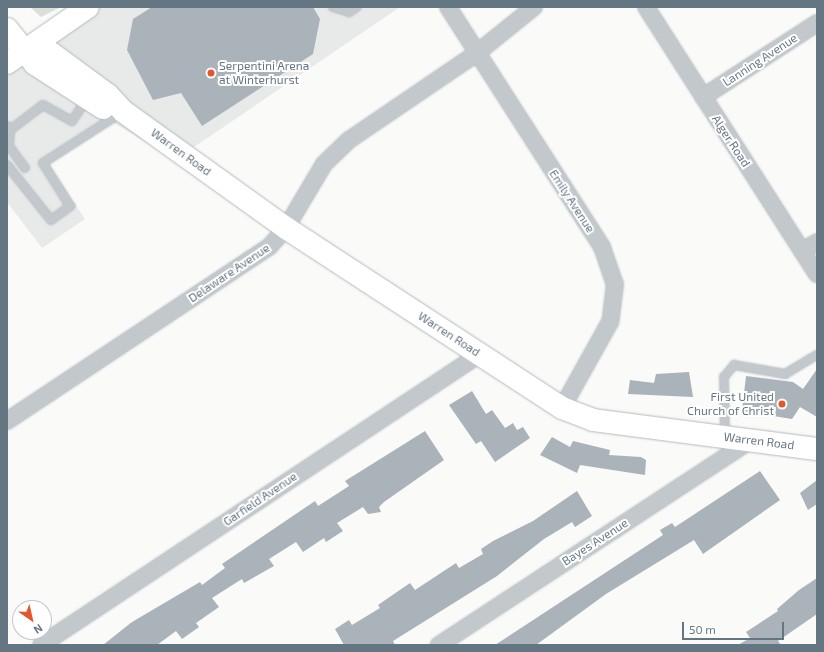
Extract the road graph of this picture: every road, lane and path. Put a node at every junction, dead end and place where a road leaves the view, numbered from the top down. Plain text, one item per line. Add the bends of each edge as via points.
1 (88, 7) edge
2 (333, 7) edge
3 (357, 7) edge
4 (448, 7) edge
5 (534, 7) edge
6 (646, 7) edge
7 (817, 23) edge
8 (7, 29) edge
9 (25, 50) junction
10 (476, 54) junction
11 (7, 63) edge
12 (703, 96) junction
13 (88, 98) junction
14 (124, 112) junction
15 (8, 128) edge
16 (7, 165) edge
17 (24, 168) dead end
18 (286, 228) junction
19 (817, 242) edge
20 (802, 251) junction
21 (817, 274) edge
22 (480, 354) junction
23 (817, 355) edge
24 (562, 408) junction
25 (7, 422) edge
26 (724, 436) junction
27 (751, 440) junction
28 (817, 448) edge
29 (41, 645) edge
30 (440, 645) edge

1 - 9 main road
2 - 3 lane via 349,12
4 - 10 street, Emily Avenue
5 - 10 street, Delaware Avenue
6 - 12 street, Alger Road
7 - 12 street, Lanning Avenue
8 - 9 main road, Warren Road
9 - 11 main road
9 - 13 main road, Warren Road via 34,64
9 - 14 main road, Warren Road via 47,50 108,94
10 - 18 street, Delaware Avenue via 349,140 324,164
10 - 24 street, Emily Avenue via 602,247 615,284 610,322
12 - 20 street, Alger Road
13 - 14 main road, Warren Road via 110,111
13 - 15 lane via 72,121 43,105
14 - 16 lane via 43,163 70,206 50,220
14 - 18 main road, Warren Road
15 - 17 lane via 9,146
18 - 22 main road, Warren Road
18 - 25 street, Delaware Avenue via 269,247
19 - 20 street
20 - 21 street, Alger Road
22 - 24 main road, Warren Road
22 - 29 street, Garfield Avenue
23 - 26 lane via 785,374 734,366 724,377
24 - 26 main road, Warren Road via 593,420
26 - 27 main road, Warren Road
27 - 28 main road, Warren Road
27 - 30 street, Bayes Avenue

